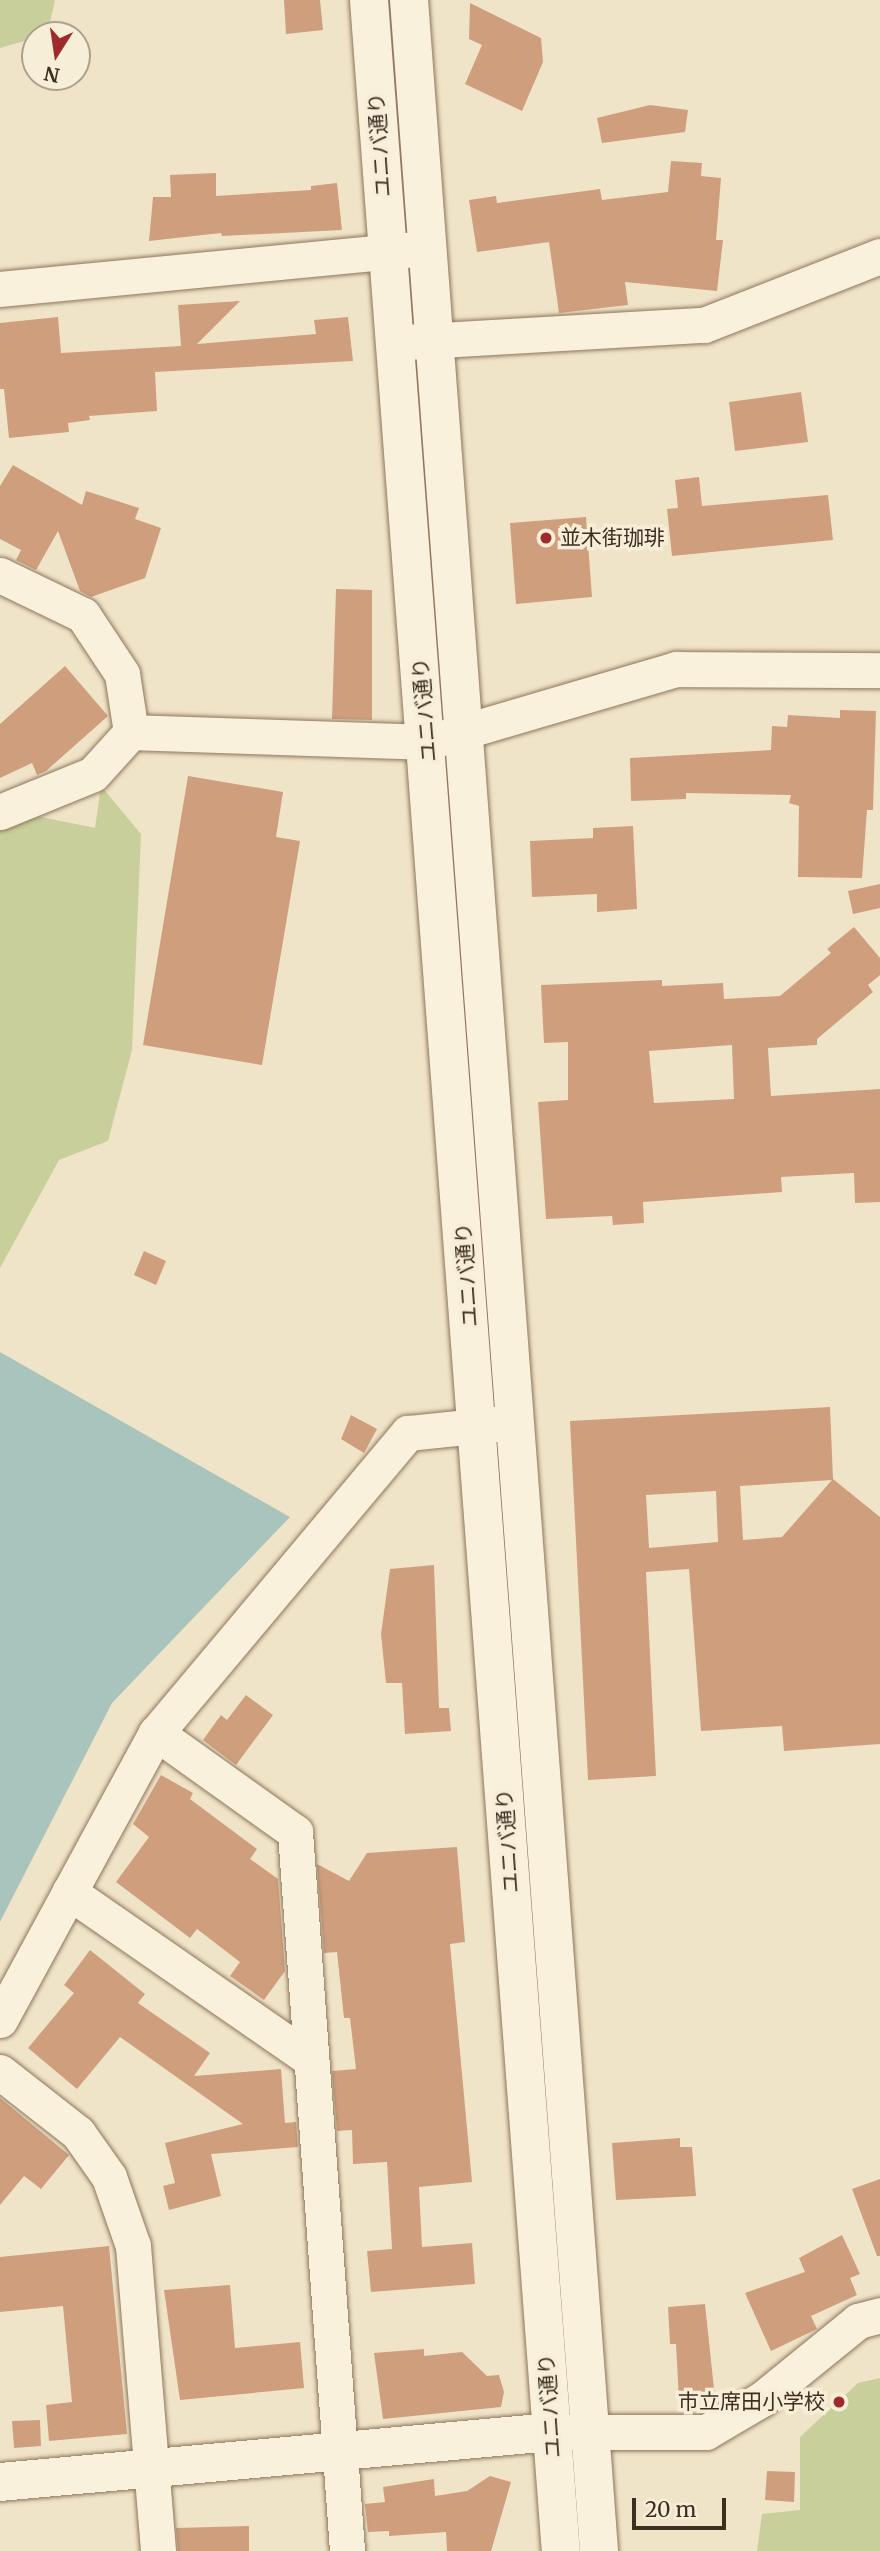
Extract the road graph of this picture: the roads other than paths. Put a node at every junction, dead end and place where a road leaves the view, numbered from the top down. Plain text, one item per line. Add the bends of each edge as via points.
1 (369, 0) edge
2 (410, 0) edge
3 (428, 248) junction
4 (388, 254) junction
5 (880, 256) edge
6 (0, 289) edge
7 (435, 340) junction
8 (396, 342) junction
9 (0, 575) edge
10 (880, 670) edge
11 (466, 730) junction
12 (131, 732) junction
13 (428, 741) junction
14 (0, 812) edge
15 (515, 1422) junction
16 (478, 1425) junction
17 (156, 1733) junction
18 (69, 1892) junction
19 (0, 2020) edge
20 (310, 2059) junction
21 (0, 2072) edge
22 (880, 2315) edge
23 (552, 2432) junction
24 (590, 2432) junction
25 (339, 2452) junction
26 (151, 2469) junction
27 (0, 2482) edge
28 (158, 2551) edge
29 (347, 2551) edge
30 (561, 2551) edge
31 (599, 2551) edge

1 - 4 street, ユニバ通り
2 - 3 street, ユニバ通り
3 - 4 street
3 - 7 street, ユニバ通り
4 - 6 street
4 - 8 street, ユニバ通り
5 - 7 street via 704,325
7 - 8 street
7 - 11 street, ユニバ通り
8 - 13 street, ユニバ通り
9 - 12 street via 83,615 122,674
10 - 11 street via 676,668
11 - 13 street
11 - 15 street, ユニバ通り
12 - 13 street
12 - 14 street via 93,774
13 - 16 street, ユニバ通り
15 - 16 street
15 - 24 street, ユニバ通り
16 - 17 street via 408,1433
16 - 23 street, ユニバ通り
17 - 18 street
17 - 20 street via 295,1832
18 - 19 street
18 - 20 street
20 - 25 street
21 - 26 street via 78,2133 109,2177 133,2246
22 - 24 street via 858,2321 762,2399 706,2432
23 - 24 street
23 - 25 street
23 - 30 street, ユニバ通り
24 - 31 street, ユニバ通り
25 - 26 street
25 - 29 street
26 - 27 street
26 - 28 street

